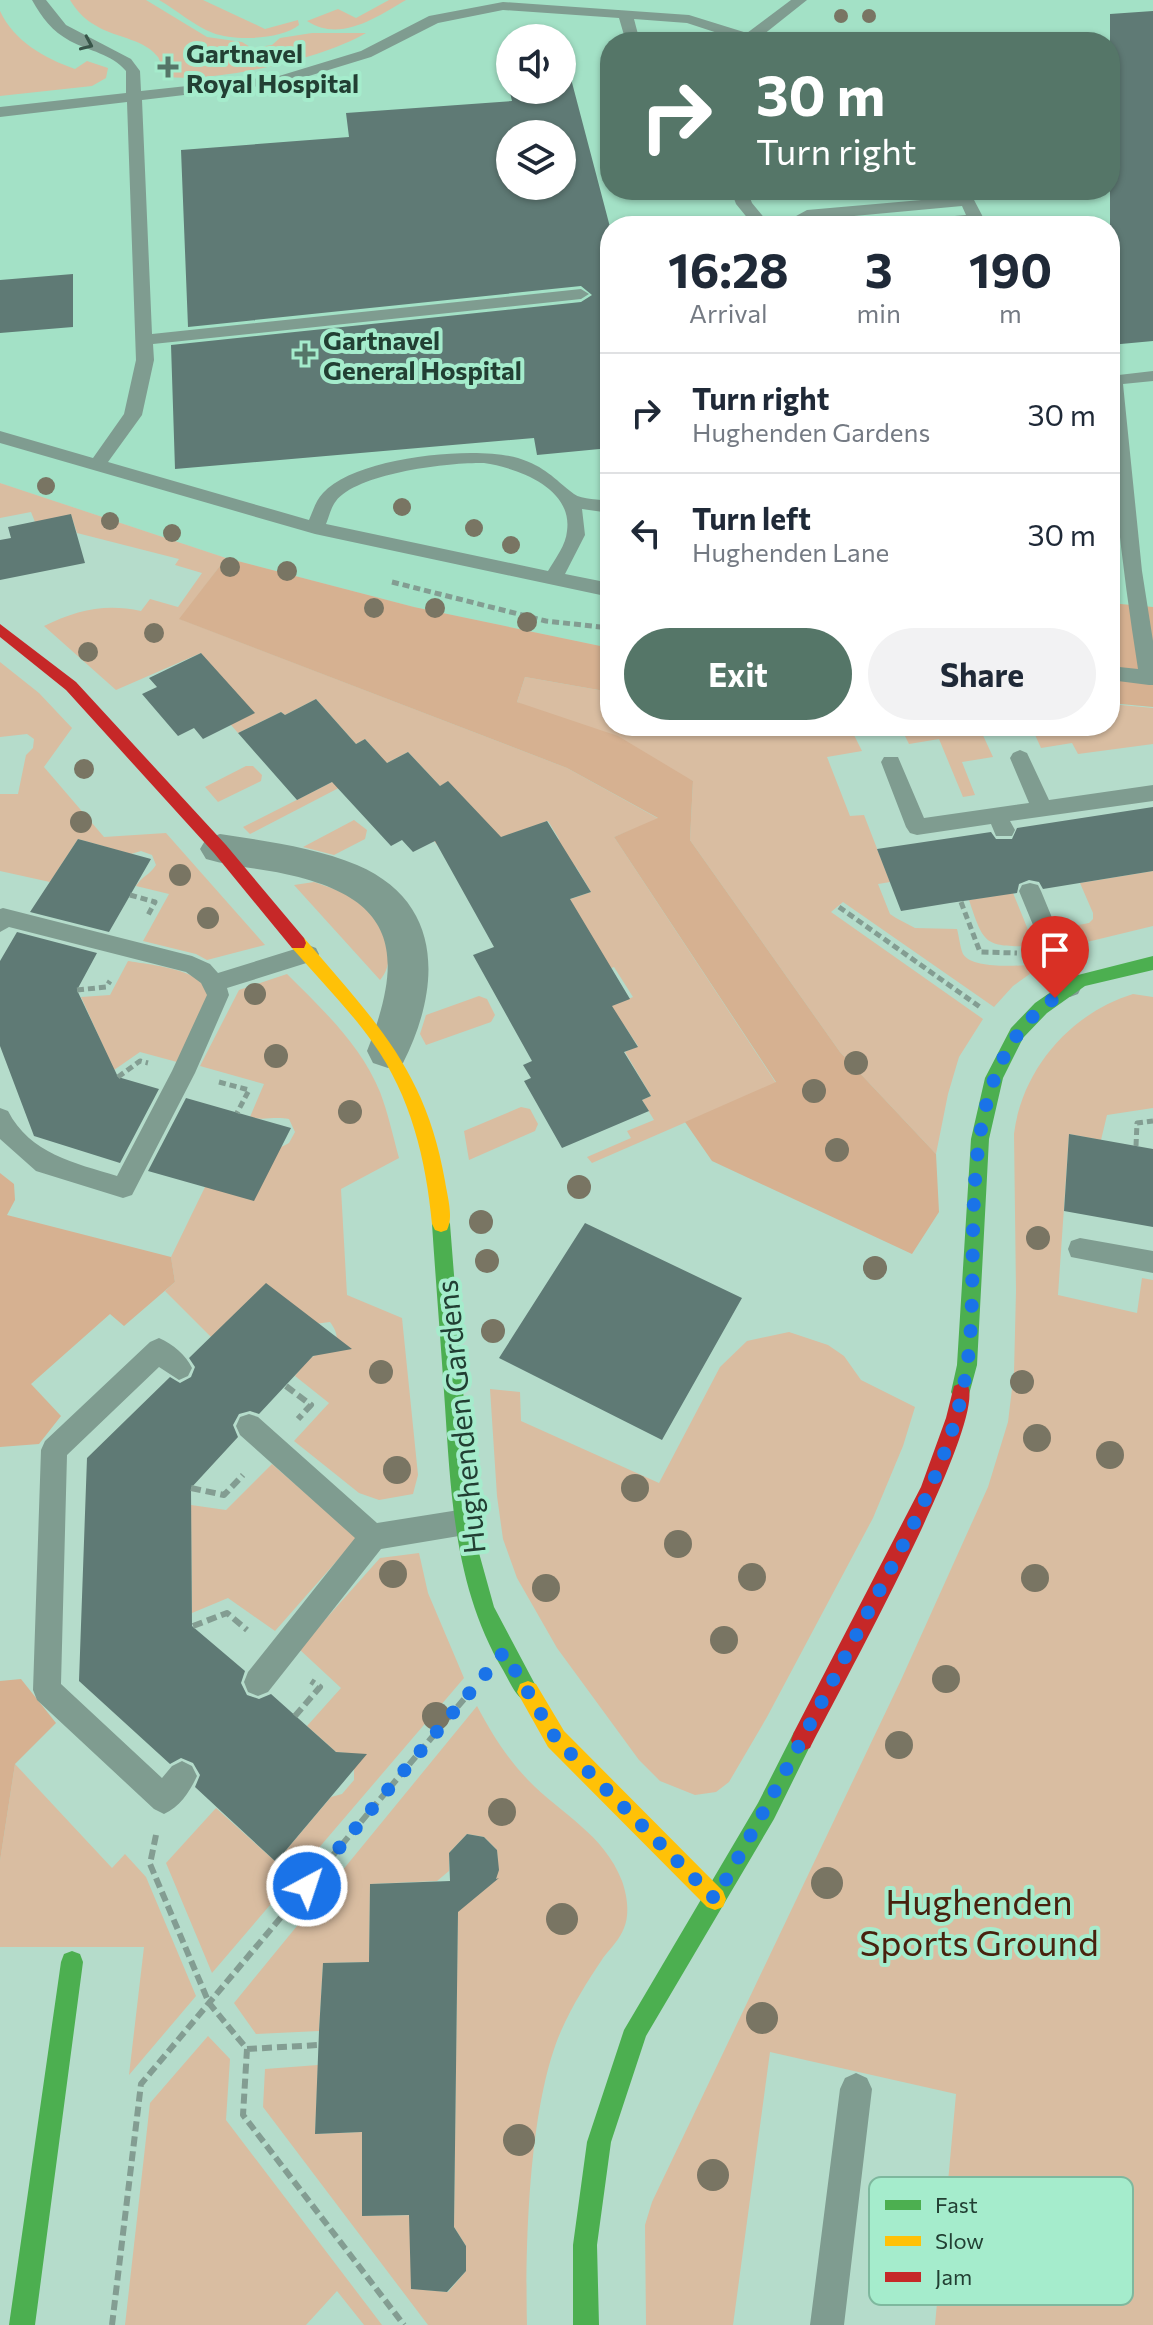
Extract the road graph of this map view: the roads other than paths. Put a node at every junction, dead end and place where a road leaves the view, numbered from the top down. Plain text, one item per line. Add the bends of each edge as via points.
1 (39, 0) edge
2 (800, 0) edge
3 (625, 13) junction
4 (630, 32) edge
5 (725, 32) edge
6 (758, 32) edge
7 (133, 90) junction
8 (0, 112) edge
9 (743, 200) edge
10 (754, 216) edge
11 (805, 216) edge
12 (974, 216) edge
13 (581, 294) dead end
14 (144, 340) junction
15 (1153, 376) edge
16 (1120, 379) edge
17 (0, 437) edge
18 (1120, 444) edge
19 (97, 465) junction
20 (570, 501) junction
21 (600, 506) edge
22 (315, 528) junction
23 (553, 579) junction
24 (600, 588) edge
25 (0, 629) edge
26 (1120, 674) edge
27 (1151, 678) edge
28 (1020, 758) dead end
29 (891, 762) dead end
30 (1153, 793) edge
31 (1042, 809) junction
32 (220, 849) junction
33 (1030, 891) dead end
34 (0, 923) edge
35 (308, 954) junction
36 (1153, 963) edge
37 (214, 983) junction
38 (1070, 988) junction
39 (388, 1051) junction
40 (0, 1118) edge
41 (1080, 1249) dead end
42 (1153, 1262) edge
43 (179, 1368) dead end
44 (249, 1426) dead end
45 (465, 1522) junction
46 (373, 1537) junction
47 (258, 1682) dead end
48 (182, 1776) dead end
49 (715, 1899) junction
50 (72, 1962) dead end
51 (856, 2089) dead end
52 (22, 2325) edge
53 (586, 2325) edge
54 (827, 2325) edge

1 -> 7 lane via 67,34 124,60 133,71
2 - 6 lane
3 - 4 lane
3 - 5 lane via 689,19
3 - 7 lane via 503,6 457,13 316,72 245,86
7 - 8 lane
7 - 14 lane
9 - 10 lane
11 - 12 lane via 967,201
13 - 14 lane
14 - 19 lane via 133,415
15 - 16 lane
17 - 19 lane
18 - 27 lane via 1132,571
19 - 22 lane
20 - 21 lane
20 - 22 lane via 552,482 520,464 482,456 449,459 365,476 331,495
20 - 23 lane via 577,530
22 - 23 lane
23 - 24 lane
25 - 32 street, Hughenden Gardens via 71,686
26 - 27 lane
28 - 31 lane
29 - 31 lane via 917,827 1000,822
30 - 31 lane
32 - 35 street, Hughenden Gardens
32 - 39 street via 333,870 366,886 396,915 411,975
33 - 38 lane
34 - 37 lane via 3,917 192,965
35 - 37 lane
35 - 39 street, Hughenden Gardens
36 - 38 street
37 - 40 lane via 218,995 213,1012 123,1188 44,1164 3,1127
38 - 49 street via 1017,1033 994,1078 980,1139 967,1365 956,1418 930,1490 766,1811
39 - 45 street, Hughenden Gardens via 427,1138 439,1196
41 - 42 lane
43 - 48 lane via 159,1350 54,1450 47,1690 164,1799
44 - 46 lane
45 - 46 lane
45 - 49 street, Hughenden Gardens via 484,1608 556,1739
46 - 47 lane
49 - 53 street via 636,2030 599,2142 585,2245
50 - 52 street
51 - 54 lane

